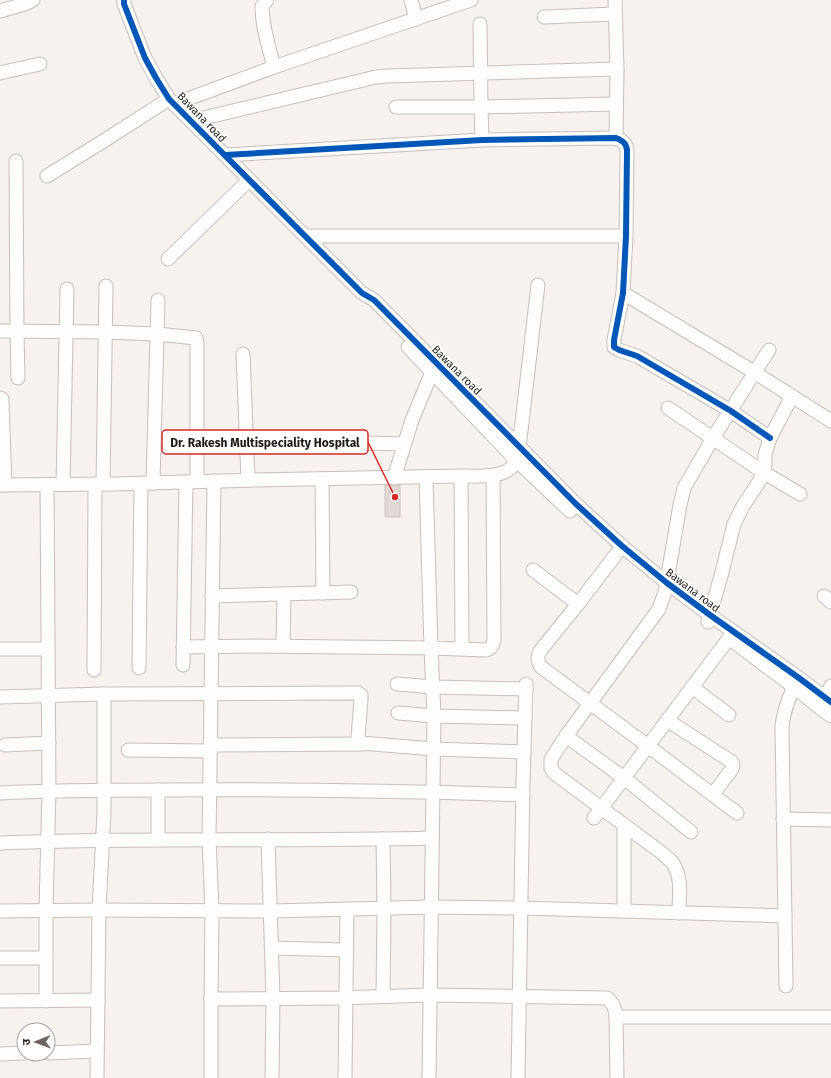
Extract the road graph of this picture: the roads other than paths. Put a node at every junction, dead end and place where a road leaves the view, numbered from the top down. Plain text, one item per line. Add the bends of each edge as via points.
1 (33, 0) edge
2 (267, 0) edge
3 (411, 0) edge
4 (471, 0) edge
5 (615, 0) edge
6 (122, 1) edge
7 (0, 11) edge
8 (615, 14) junction
9 (544, 16) dead end
10 (416, 19) junction
11 (480, 24) dead end
12 (40, 64) dead end
13 (274, 67) junction
14 (617, 69) junction
15 (0, 73) edge
16 (481, 74) junction
17 (172, 101) junction
18 (616, 104) junction
19 (396, 107) dead end
20 (481, 107) junction
21 (191, 121) junction
22 (616, 138) junction
23 (482, 140) junction
24 (225, 155) junction
25 (16, 160) dead end
26 (47, 176) dead end
27 (249, 180) junction
28 (305, 236) junction
29 (626, 236) junction
30 (168, 259) dead end
31 (538, 285) dead end
32 (106, 286) dead end
33 (67, 289) dead end
34 (362, 293) junction
35 (623, 293) junction
36 (158, 300) dead end
37 (0, 331) edge
38 (17, 332) junction
39 (66, 332) junction
40 (105, 332) junction
41 (157, 334) junction
42 (769, 350) dead end
43 (242, 354) dead end
44 (432, 372) junction
45 (754, 372) junction
46 (18, 378) dead end
47 (792, 396) junction
48 (0, 398) edge
49 (668, 408) dead end
50 (731, 411) junction
51 (831, 421) edge
52 (713, 438) junction
53 (770, 438) junction
54 (246, 440) junction
55 (404, 444) junction
56 (518, 454) junction
57 (763, 472) junction
58 (461, 476) junction
59 (493, 476) junction
60 (426, 477) junction
61 (394, 478) junction
62 (542, 478) junction
63 (322, 479) junction
64 (248, 480) junction
65 (214, 481) junction
66 (192, 482) junction
67 (147, 483) junction
68 (63, 484) junction
69 (99, 484) junction
70 (3, 485) edge
71 (47, 485) junction
72 (800, 494) dead end
73 (617, 553) junction
74 (533, 570) dead end
75 (666, 588) junction
76 (351, 592) dead end
77 (323, 593) junction
78 (284, 594) junction
79 (212, 596) junction
80 (578, 604) junction
81 (709, 619) junction
82 (729, 638) junction
83 (283, 646) junction
84 (183, 647) junction
85 (211, 647) junction
86 (431, 648) junction
87 (462, 648) junction
88 (0, 649) edge
89 (48, 649) junction
90 (183, 665) dead end
91 (139, 668) dead end
92 (94, 670) dead end
93 (797, 682) junction
94 (397, 684) dead end
95 (831, 686) edge
96 (433, 687) junction
97 (692, 687) junction
98 (104, 694) junction
99 (211, 694) junction
100 (48, 696) junction
101 (0, 697) edge
102 (590, 703) junction
103 (825, 703) edge
104 (398, 713) dead end
105 (729, 715) dead end
106 (434, 716) junction
107 (831, 716) edge
108 (525, 718) junction
109 (667, 720) junction
110 (566, 736) junction
111 (49, 743) junction
112 (365, 744) junction
113 (5, 745) dead end
114 (648, 746) junction
115 (210, 748) junction
116 (434, 749) junction
117 (128, 750) dead end
118 (524, 752) junction
119 (624, 778) junction
120 (104, 790) junction
121 (158, 790) junction
122 (210, 790) junction
123 (49, 791) junction
124 (433, 792) junction
125 (0, 793) edge
126 (713, 794) junction
127 (523, 795) junction
128 (597, 813) junction
129 (737, 813) dead end
130 (783, 819) junction
131 (831, 820) edge
132 (624, 825) junction
133 (691, 832) dead end
134 (432, 838) junction
135 (158, 839) junction
136 (209, 839) junction
137 (268, 839) junction
138 (383, 839) junction
139 (102, 840) junction
140 (48, 841) junction
141 (0, 843) edge
142 (431, 907) junction
143 (384, 908) junction
144 (521, 908) junction
145 (347, 909) junction
146 (46, 910) junction
147 (99, 910) junction
148 (0, 911) edge
149 (212, 911) junction
150 (271, 911) junction
151 (624, 911) junction
152 (679, 913) junction
153 (785, 916) junction
154 (272, 948) junction
155 (346, 950) junction
156 (0, 958) edge
157 (46, 958) junction
158 (786, 986) dead end
159 (430, 995) junction
160 (383, 996) junction
161 (520, 997) junction
162 (273, 998) junction
163 (346, 998) junction
164 (211, 999) junction
165 (46, 1000) junction
166 (98, 1000) junction
167 (0, 1001) edge
168 (616, 1017) junction
169 (831, 1017) edge
170 (97, 1051) junction
171 (56, 1052) edge
172 (16, 1053) edge
173 (0, 1054) edge
174 (97, 1078) edge
175 (211, 1078) edge
176 (272, 1078) edge
177 (345, 1078) edge
178 (429, 1078) edge
179 (518, 1078) edge
180 (617, 1078) edge

1 - 7 street
2 - 13 street via 262,6 262,14
3 - 10 street
4 - 10 street
5 - 8 street
6 - 17 street, Bawana road via 145,58
8 - 9 street
8 - 14 street
10 - 13 street
11 - 16 street
12 - 15 street
13 - 17 street
14 - 16 street
14 - 18 street
16 - 20 street
16 - 21 street via 376,77
17 - 21 street, Bawana road
17 - 26 street
18 - 20 street
18 - 22 street
19 - 20 street
20 - 23 street
21 - 24 street, Bawana road
22 - 23 street
22 - 29 street via 623,141 627,150
23 - 24 street
24 - 27 street, Bawana road
25 - 38 street
27 - 28 street, Bawana road
27 - 30 street
28 - 29 street
28 - 34 street, Bawana road
29 - 35 street
31 - 56 street
32 - 40 street
33 - 39 street
34 - 44 street, Bawana road via 369,307
34 - 56 street, Bawana road via 374,300
35 - 45 street
35 - 50 street via 614,346 618,350 637,356
36 - 41 street
37 - 38 street
38 - 39 street
38 - 46 street
39 - 40 street
39 - 68 street
40 - 41 street
40 - 69 street
41 - 66 street via 194,337 197,340
41 - 67 street
42 - 45 street
43 - 54 street
44 - 55 street
44 - 56 street, Bawana road
45 - 47 street
45 - 50 street
47 - 51 street
47 - 53 street
48 - 70 street
49 - 52 street
50 - 52 street
50 - 53 street
52 - 57 street
52 - 75 street via 682,496
53 - 57 street
54 - 55 street
54 - 64 street
55 - 61 street
56 - 59 street via 512,468
56 - 62 street, Bawana road
57 - 72 street
57 - 81 street via 734,524
58 - 59 street
58 - 60 street
58 - 87 street
59 - 87 street via 494,640 493,645 486,650
60 - 61 street
60 - 86 street
61 - 63 street
62 - 73 street, Bawana road
62 - 75 street, Bawana road via 576,504
63 - 64 street
63 - 77 street
64 - 65 street
65 - 66 street
65 - 79 street
66 - 67 street
66 - 84 street
67 - 69 street
67 - 91 street
68 - 69 street
68 - 71 street
69 - 92 street
70 - 71 street
71 - 89 street
73 - 75 street, Bawana road
73 - 80 street
74 - 80 street
75 - 81 street, Bawana road
75 - 102 street via 659,609
76 - 77 street
77 - 78 street
78 - 79 street
78 - 83 street
79 - 85 street
80 - 102 street via 540,651 538,662 541,667
81 - 82 street, Bawana road
81 - 93 street, Bawana road
82 - 93 street, Bawana road
82 - 97 street
83 - 85 street
83 - 86 street
84 - 85 street
84 - 90 street
85 - 99 street
86 - 87 street
86 - 96 street
88 - 89 street
89 - 100 street
93 - 103 street, Bawana road
93 - 130 street via 782,720
94 - 96 street
95 - 103 street
96 - 106 street
96 - 108 street via 526,687
97 - 105 street
97 - 109 street
98 - 99 street
98 - 100 street
98 - 120 street
99 - 112 street via 358,693 361,700 358,737 361,743
99 - 115 street
100 - 101 street
100 - 111 street
102 - 110 street
102 - 114 street
103 - 107 street, Bawana road
104 - 106 street
106 - 108 street
106 - 116 street
108 - 118 street
109 - 114 street
109 - 126 street via 732,762 732,769
110 - 119 street
110 - 128 street via 551,759 551,768
111 - 113 street
111 - 123 street
112 - 115 street
112 - 116 street
114 - 119 street
114 - 126 street
115 - 117 street
115 - 122 street
116 - 118 street
116 - 124 street
118 - 127 street
119 - 128 street
119 - 133 street
120 - 121 street
120 - 123 street
120 - 139 street
121 - 122 street
121 - 135 street
122 - 124 street
122 - 136 street
123 - 125 street
123 - 140 street
124 - 127 street
124 - 134 street
126 - 129 street
127 - 144 street
128 - 132 street
130 - 131 street
130 - 153 street
132 - 151 street
132 - 152 street via 672,862 680,882
134 - 138 street
134 - 142 street
135 - 136 street
135 - 139 street
136 - 137 street
136 - 149 street
137 - 138 street
137 - 150 street
138 - 143 street
139 - 140 street
139 - 147 street
140 - 141 street
140 - 146 street
142 - 143 street
142 - 144 street
142 - 159 street
143 - 145 street
143 - 160 street
144 - 151 street
144 - 161 street
145 - 150 street
145 - 155 street
146 - 147 street
146 - 148 street
146 - 157 street
147 - 149 street
147 - 166 street
149 - 150 street
149 - 164 street
150 - 154 street
151 - 152 street
152 - 153 street
153 - 158 street
154 - 155 street
154 - 162 street
155 - 163 street
156 - 157 street
157 - 165 street
159 - 160 street
159 - 161 street
159 - 178 street
160 - 163 street
161 - 168 street via 607,998 615,1007
161 - 179 street
162 - 163 street
162 - 164 street
162 - 176 street
163 - 177 street
164 - 175 street
165 - 166 street
165 - 167 street
166 - 170 street
168 - 169 street
168 - 180 street
170 - 171 street
170 - 174 street
172 - 173 street

